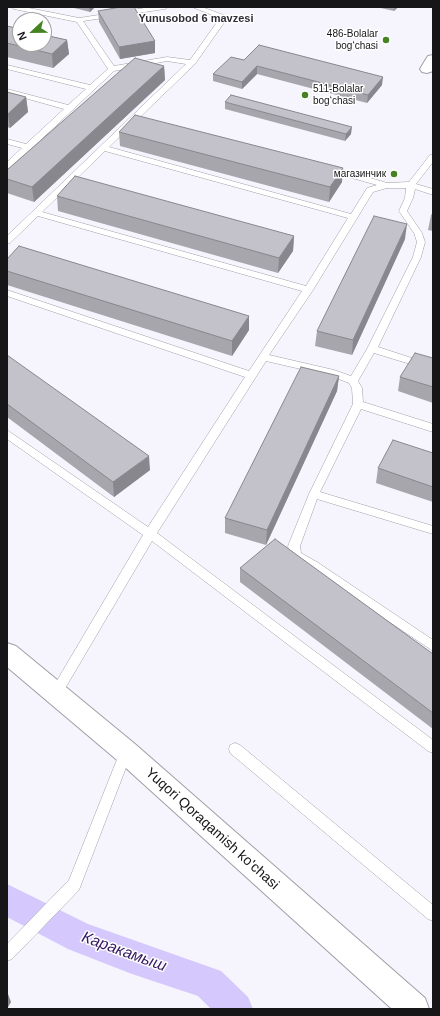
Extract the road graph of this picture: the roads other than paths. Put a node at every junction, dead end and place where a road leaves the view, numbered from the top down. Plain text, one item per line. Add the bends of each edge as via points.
1 (14, 7) edge
2 (165, 7) edge
3 (195, 7) edge
4 (78, 20) junction
5 (192, 62) junction
6 (7, 67) edge
7 (112, 69) junction
8 (92, 88) junction
9 (7, 92) edge
10 (69, 108) junction
11 (7, 141) edge
12 (28, 147) junction
13 (104, 148) junction
14 (433, 157) edge
15 (7, 166) edge
16 (322, 166) edge
17 (411, 185) junction
18 (387, 186) junction
19 (433, 192) edge
20 (36, 213) junction
21 (354, 217) junction
22 (7, 241) edge
23 (308, 290) junction
24 (7, 293) edge
25 (372, 349) junction
26 (264, 357) junction
27 (433, 368) edge
28 (251, 375) junction
29 (353, 381) junction
30 (358, 404) junction
31 (433, 428) edge
32 (7, 434) edge
33 (314, 494) junction
34 (433, 530) edge
35 (150, 534) junction
36 (433, 646) edge
37 (7, 652) edge
38 (56, 693) junction
39 (433, 747) edge
40 (234, 749) dead end
41 (126, 752) junction
42 (433, 914) edge
43 (7, 954) edge
44 (414, 1009) edge

1 - 4 lane
2 - 4 lane
3 - 5 lane via 224,17
4 - 7 lane
5 - 7 lane via 167,58
5 - 13 lane via 140,117
6 - 8 lane
7 - 8 lane
8 - 10 lane
9 - 10 lane
10 - 12 lane
11 - 12 lane
12 - 15 lane
13 - 20 lane
13 - 21 lane
14 - 17 lane
16 - 18 lane
17 - 18 lane
17 - 19 lane
17 - 25 lane via 403,211 421,242 417,256
18 - 21 lane via 370,190
20 - 22 lane
20 - 23 lane
21 - 23 lane
23 - 26 lane
24 - 28 lane
25 - 27 lane
25 - 29 lane
26 - 28 lane
26 - 29 lane via 334,373
28 - 35 lane
29 - 30 lane via 357,388
30 - 31 lane
30 - 33 lane
32 - 35 lane
33 - 34 lane
33 - 36 lane via 294,546 296,556
35 - 38 lane
35 - 39 lane
37 - 38 street, Yuqori Qoraqamish ko'chasi
38 - 41 street, Yuqori Qoraqamish ko'chasi
40 - 42 lane
41 - 43 lane via 74,886
41 - 44 street, Yuqori Qoraqamish ko'chasi

